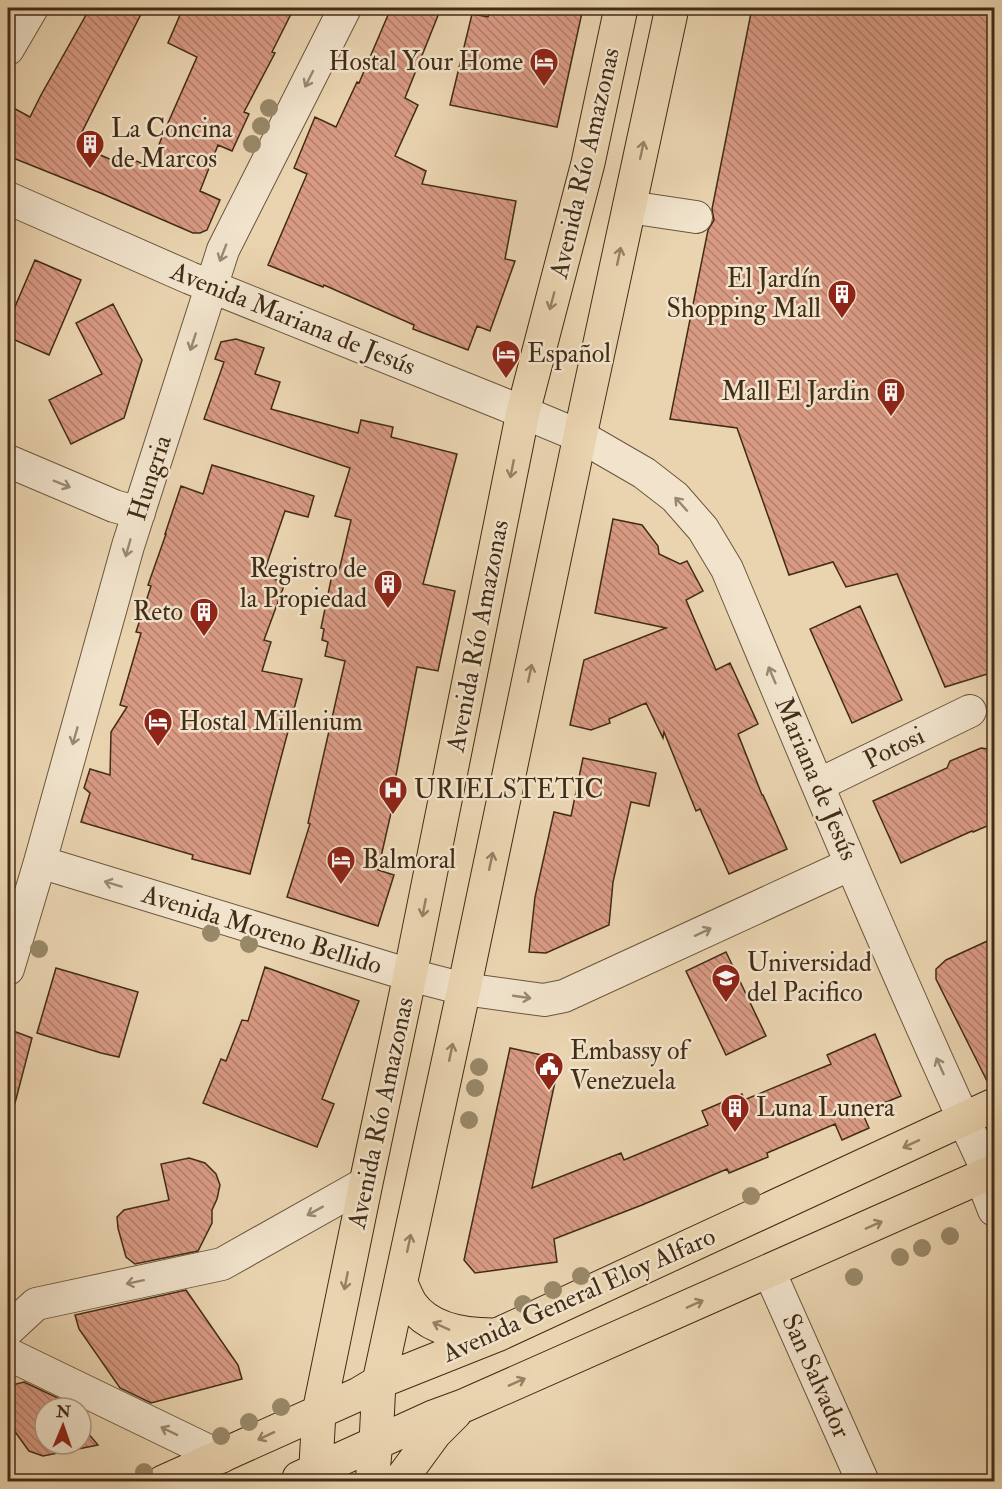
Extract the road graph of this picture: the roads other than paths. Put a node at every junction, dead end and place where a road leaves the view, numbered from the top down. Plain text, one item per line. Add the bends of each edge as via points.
1 (32, 8) edge
2 (345, 8) edge
3 (621, 8) edge
4 (672, 8) edge
5 (8, 49) edge
6 (8, 198) edge
7 (629, 207) junction
8 (696, 217) dead end
9 (212, 287) junction
10 (523, 412) junction
11 (580, 436) junction
12 (8, 461) edge
13 (138, 513) junction
14 (970, 711) dead end
15 (818, 785) junction
16 (40, 862) junction
17 (851, 864) junction
18 (8, 969) edge
19 (410, 975) junction
20 (464, 989) junction
21 (994, 1105) edge
22 (964, 1120) junction
23 (988, 1174) edge
24 (366, 1183) junction
25 (994, 1210) edge
26 (769, 1271) junction
27 (401, 1283) junction
28 (8, 1330) edge
29 (497, 1335) junction
30 (8, 1354) edge
31 (379, 1382) junction
32 (463, 1406) junction
33 (319, 1412) junction
34 (376, 1442) junction
35 (221, 1457) junction
36 (307, 1478) edge
37 (163, 1482) edge
38 (372, 1482) edge
39 (399, 1482) edge
40 (863, 1482) edge

1 - 5 street
2 -> 9 street, Hungria via 223,250
3 -> 10 main road, Avenida Río Amazonas via 588,163
7 -> 4 main road, Avenida Río Amazonas
6 - 9 street, Avenida Mariana de Jesús
7 - 8 street
11 -> 7 main road, Avenida Río Amazonas
9 - 10 street, Avenida Mariana de Jesús
9 -> 13 street, Hungria
10 - 11 street, Avenida Mariana de Jesús
10 -> 19 main road, Avenida Río Amazonas
15 -> 11 street, Mariana de Jesús via 727,569 703,528 675,497 644,473
20 -> 11 main road, Avenida Río Amazonas
12 -> 13 street
13 -> 16 street, Hungria
14 - 15 street, Potosi
15 - 17 street, Mariana de Jesús
16 - 18 street, Hungria
19 -> 16 street, Avenida Moreno Bellido
20 -> 17 street, Avenida Moreno Bellido via 544,1000 564,996
22 -> 17 street, Mariana de Jesús
19 - 20 street, Avenida Moreno Bellido
19 - 24 main road, Avenida Río Amazonas
27 -> 20 main road, Avenida Río Amazonas
21 - 22 main road, Avenida General Eloy Alfaro
22 - 23 street, Mariana de Jesús
22 -> 29 main road, Avenida General Eloy Alfaro
23 - 25 street, Mariana de Jesús
26 -> 23 main road, Avenida General Eloy Alfaro
24 -> 28 street via 222,1264 36,1304
24 -> 33 main road, Avenida Río Amazonas
32 -> 26 main road, Avenida General Eloy Alfaro
26 - 40 street, San Salvador
29 -> 27 main road via 458,1333 425,1318 412,1305
27 - 31 main road, Avenida Río Amazonas
29 - 31 main road, Avenida General Eloy Alfaro
35 -> 30 street
31 - 33 main road, Avenida General Eloy Alfaro
31 - 34 main road, Avenida Río Amazonas
32 - 34 main road, Avenida General Eloy Alfaro
32 - 39 main road via 435,1432
33 -> 35 main road, Avenida General Eloy Alfaro
33 - 36 main road, Avenida Río Amazonas
34 - 36 main road, Avenida General Eloy Alfaro
34 - 38 main road, Avenida Río Amazonas
35 - 37 main road, Avenida General Eloy Alfaro

